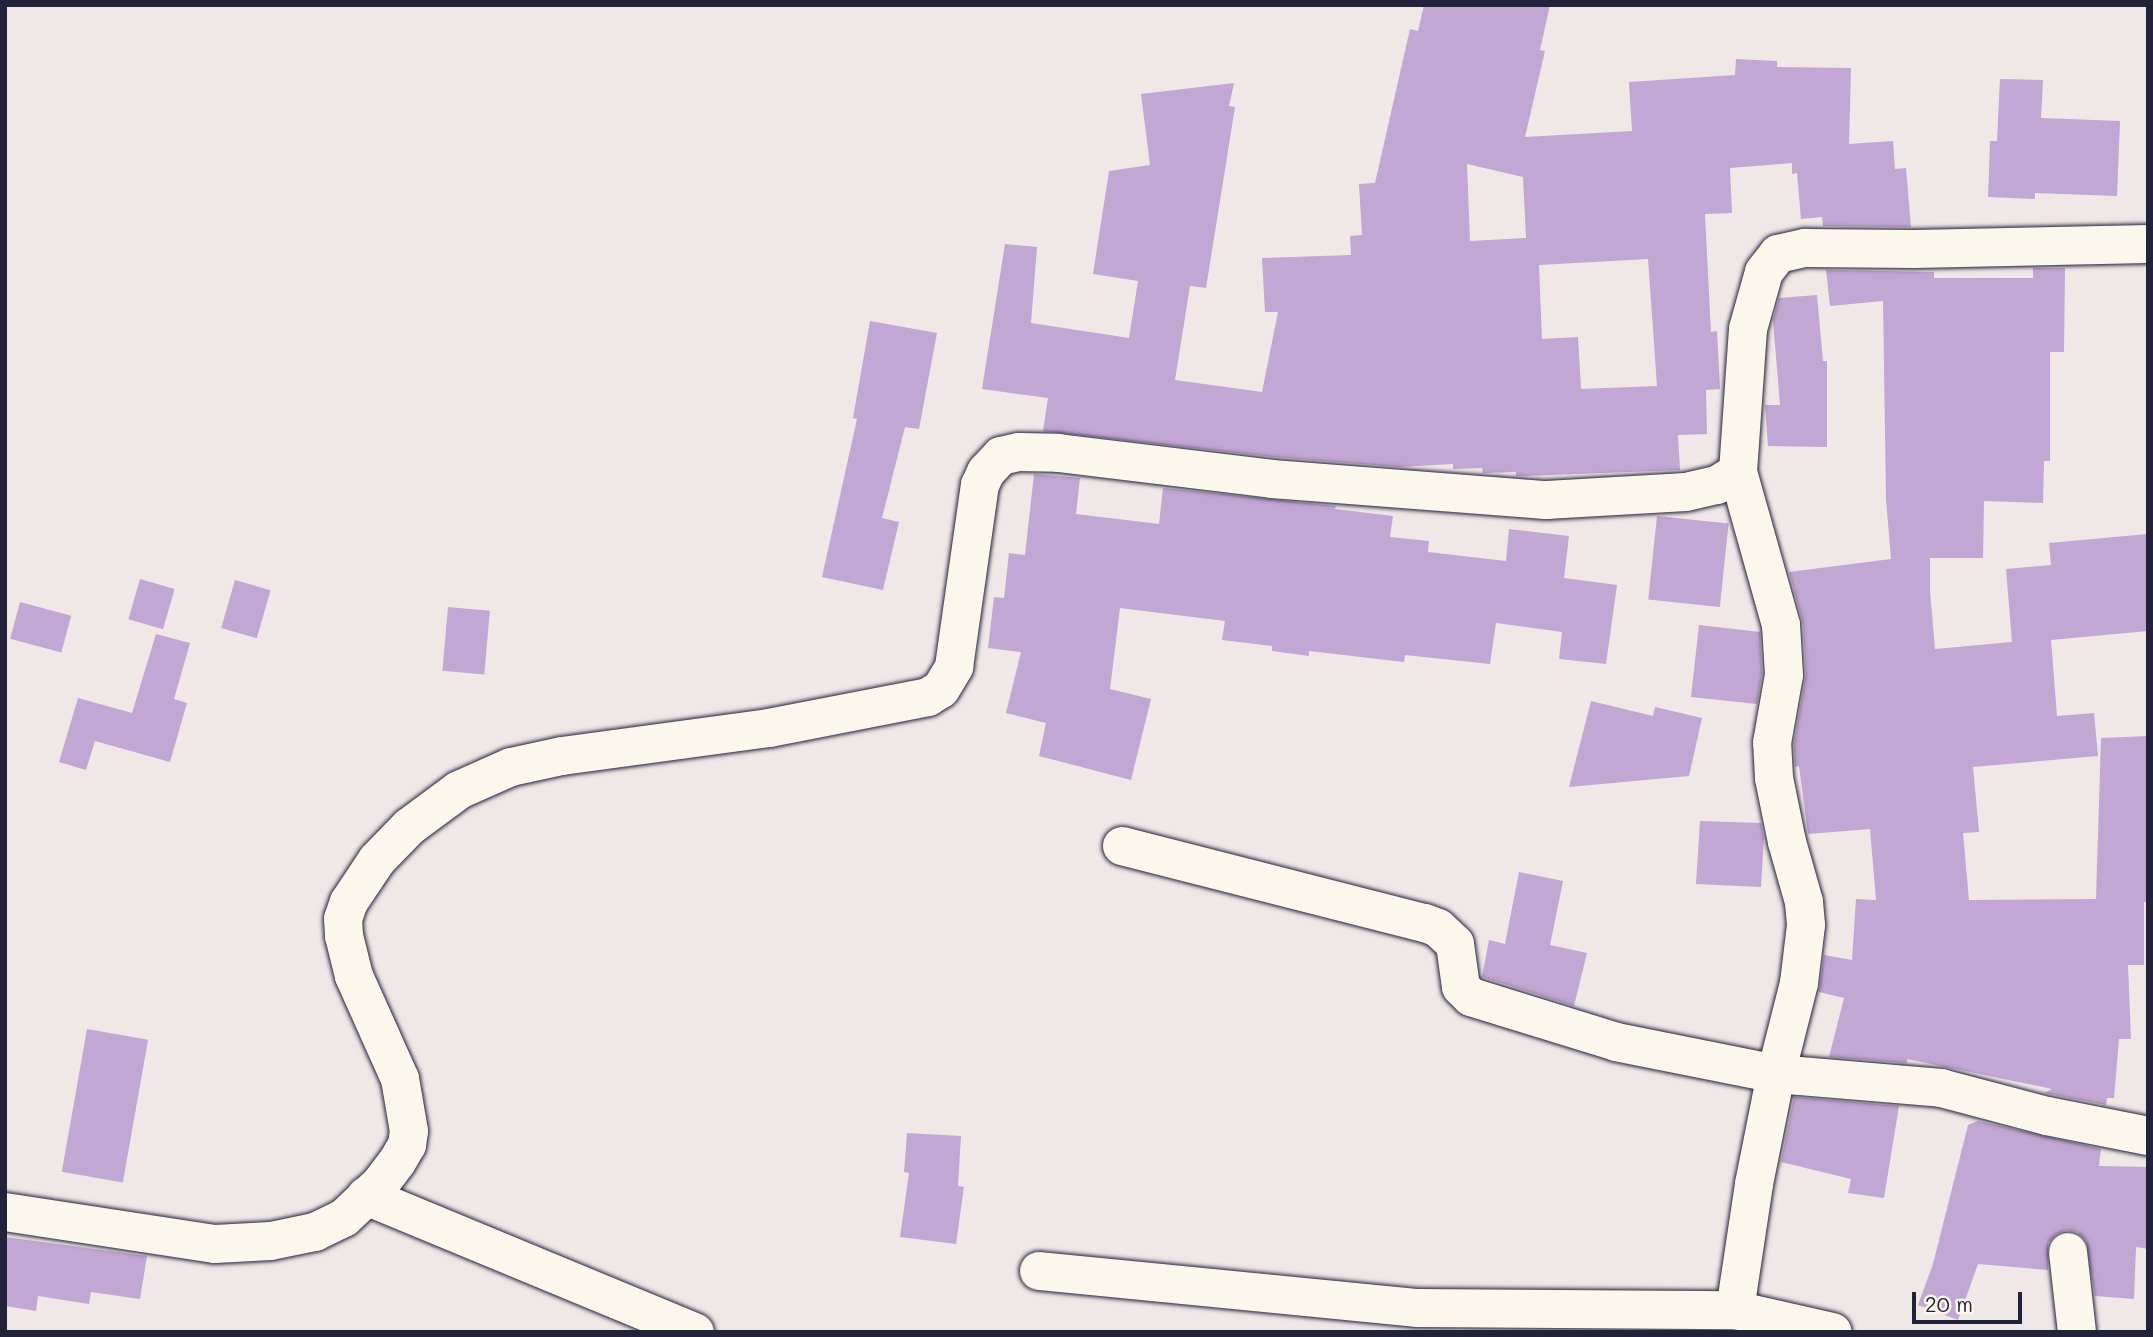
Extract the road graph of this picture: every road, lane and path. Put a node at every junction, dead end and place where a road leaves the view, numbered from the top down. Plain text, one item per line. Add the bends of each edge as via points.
1 (2148, 244) edge
2 (1738, 472) junction
3 (1122, 846) dead end
4 (1776, 1074) junction
5 (2148, 1136) edge
6 (366, 1196) junction
7 (5, 1212) edge
8 (2068, 1252) dead end
9 (1038, 1271) dead end
10 (1735, 1310) junction
11 (695, 1332) edge
12 (1833, 1332) edge
13 (2077, 1332) edge

1 - 2 street via 1805,247 1778,254 1764,272 1748,329
2 - 4 street via 1781,625 1784,675 1772,743 1774,778 1806,925 1799,983
2 - 6 street via 1717,485 1686,492 1546,500 1272,479 1058,453 1001,456 980,485 954,667 941,689 928,697 769,728 511,767 459,790 409,827 377,860 349,902 344,936 354,976 400,1079 409,1131 397,1162
3 - 4 street via 1438,928 1455,944 1464,992 1481,1003 1616,1042
4 - 5 street via 1941,1088
4 - 10 street
6 - 7 street via 344,1218 315,1233 215,1244
6 - 11 street
8 - 13 street
9 - 10 street via 1417,1308
10 - 12 street

